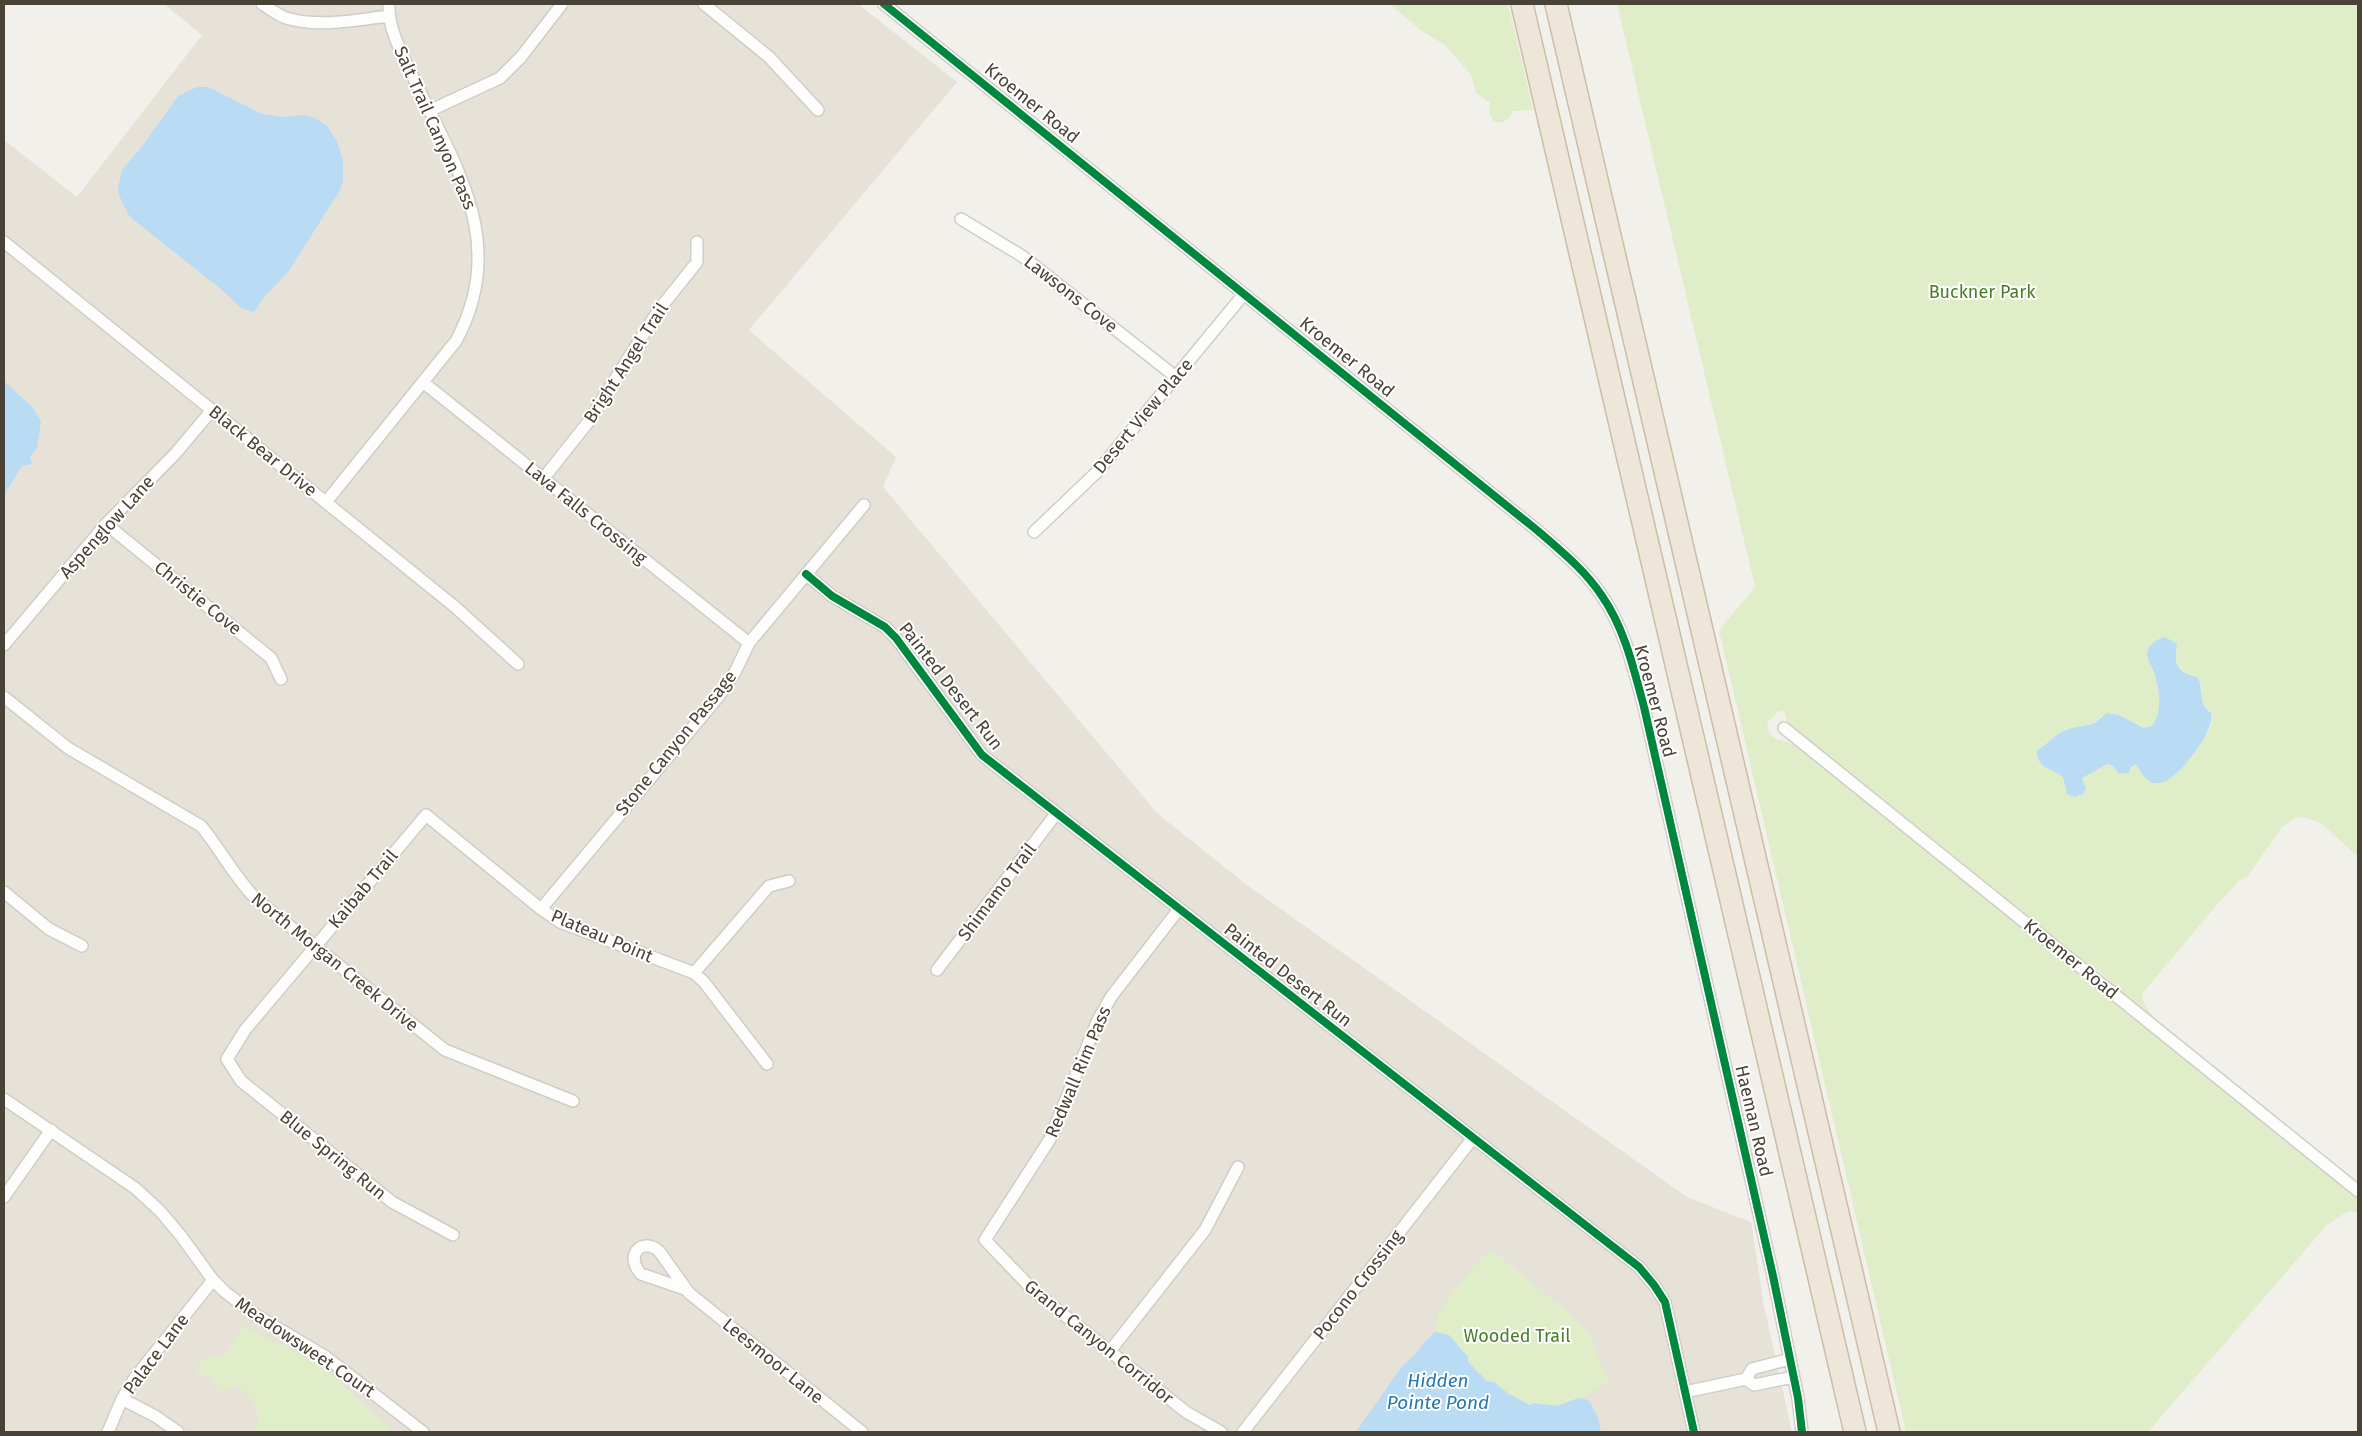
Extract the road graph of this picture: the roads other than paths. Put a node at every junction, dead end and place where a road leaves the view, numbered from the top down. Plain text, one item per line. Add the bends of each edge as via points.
1 (262, 4) edge
2 (389, 4) edge
3 (562, 4) edge
4 (704, 4) edge
5 (884, 4) edge
6 (1522, 4) edge
7 (1556, 4) edge
8 (388, 16) junction
9 (818, 110) dead end
10 (429, 111) junction
11 (961, 219) dead end
12 (4, 242) edge
13 (697, 242) dead end
14 (1244, 294) junction
15 (1176, 377) junction
16 (424, 382) junction
17 (212, 410) junction
18 (543, 479) junction
19 (326, 502) junction
20 (864, 505) dead end
21 (106, 524) junction
22 (1034, 532) dead end
23 (806, 574) junction
24 (749, 643) junction
25 (4, 645) edge
26 (518, 664) dead end
27 (281, 679) dead end
28 (4, 697) edge
29 (1784, 728) dead end
30 (1056, 814) junction
31 (426, 815) joint
32 (1669, 818) joint
33 (789, 881) dead end
34 (4, 892) edge
35 (540, 909) junction
36 (1178, 909) junction
37 (82, 946) dead end
38 (314, 946) junction
39 (937, 970) dead end
40 (694, 973) junction
41 (227, 1059) joint
42 (767, 1064) dead end
43 (4, 1098) edge
44 (573, 1101) dead end
45 (52, 1130) junction
46 (1473, 1138) junction
47 (1238, 1167) dead end
48 (2358, 1191) edge
49 (4, 1197) edge
50 (453, 1234) dead end
51 (985, 1240) joint
52 (212, 1280) junction
53 (685, 1289) junction
54 (1110, 1351) junction
55 (1790, 1359) junction
56 (1793, 1377) junction
57 (1746, 1379) junction
58 (1686, 1392) junction
59 (122, 1399) junction
60 (108, 1432) edge
61 (178, 1432) edge
62 (423, 1432) edge
63 (862, 1432) edge
64 (1221, 1432) edge
65 (1243, 1432) edge
66 (1694, 1432) edge
67 (1802, 1432) edge
68 (1855, 1432) edge
69 (1890, 1432) edge

1 - 8 street via 284,17 308,22 332,23
2 - 8 street, Salt Trail Canyon Pass
3 - 10 street via 521,57 500,78
4 - 9 street via 769,57
5 - 14 street, Kroemer Road
6 - 68 highway
7 - 69 highway
8 - 10 street, Salt Trail Canyon Pass via 399,49
10 - 16 street, Salt Trail Canyon Pass via 464,186 479,243 479,272 467,321 456,341
11 - 15 street, Lawsons Cove via 1022,256
12 - 17 street, Black Bear Drive
13 - 18 street, Bright Angel Trail via 697,262 658,311 589,421
14 - 15 street, Desert View Place
14 - 32 street, Kroemer Road via 1538,531 1584,572 1610,608 1629,652
15 - 22 street, Desert View Place via 1098,471
16 - 18 street, Lava Falls Crossing
16 - 19 street, Salt Trail Canyon Pass
17 - 19 street, Black Bear Drive
17 - 21 street, Aspenglow Lane via 175,454
18 - 24 street, Lava Falls Crossing
19 - 26 street, Black Bear Drive via 454,606
20 - 23 street, Stone Canyon Passage
21 - 25 street, Aspenglow Lane
21 - 27 street, Christie Cove via 272,658
23 - 24 street, Stone Canyon Passage
23 - 30 street, Painted Desert Run via 832,596 878,622 896,638 982,755
24 - 35 street, Stone Canyon Passage via 719,696
28 - 38 street, North Morgan Creek Drive via 68,748 201,826 242,886
29 - 48 street, Kroemer Road
30 - 36 street, Painted Desert Run
30 - 39 street, Shimamo Trail
31 - 35 street, Plateau Point
31 - 38 street, Kaibab Trail
32 - 55 street, Haeman Road
33 - 40 street via 769,886
34 - 37 street via 49,929
35 - 40 street, Plateau Point via 560,922
36 - 46 street, Painted Desert Run
36 - 51 street, Redwall Rim Pass via 1107,1003 1050,1139
38 - 41 street, Kaibab Trail via 245,1030
38 - 44 street, North Morgan Creek Drive via 445,1050
40 - 42 street, Plateau Point
41 - 50 street, Blue Spring Run via 240,1081 392,1202
43 - 45 street, Meadowsweet Court
45 - 49 street
45 - 52 street, Meadowsweet Court via 154,1205
46 - 58 street, Painted Desert Run via 1631,1260 1647,1276 1664,1302
46 - 65 street, Pocono Crossing
47 - 54 street via 1205,1230
51 - 54 street, Grand Canyon Corridor via 1034,1291
52 - 59 street, Palace Lane
52 - 62 street, Meadowsweet Court via 251,1312 326,1357
53 - 53 street, Leesmoor Lane via 660,1250 646,1245 638,1249 634,1262 641,1274
53 - 63 street, Leesmoor Lane
54 - 64 street, Grand Canyon Corridor via 1186,1412
55 - 56 street, Haeman Road
55 - 57 street via 1752,1369
56 - 57 street via 1754,1385
56 - 67 street, Haeman Road
57 - 58 street
58 - 66 street, Painted Desert Run
59 - 60 street, Palace Lane
59 - 61 street

